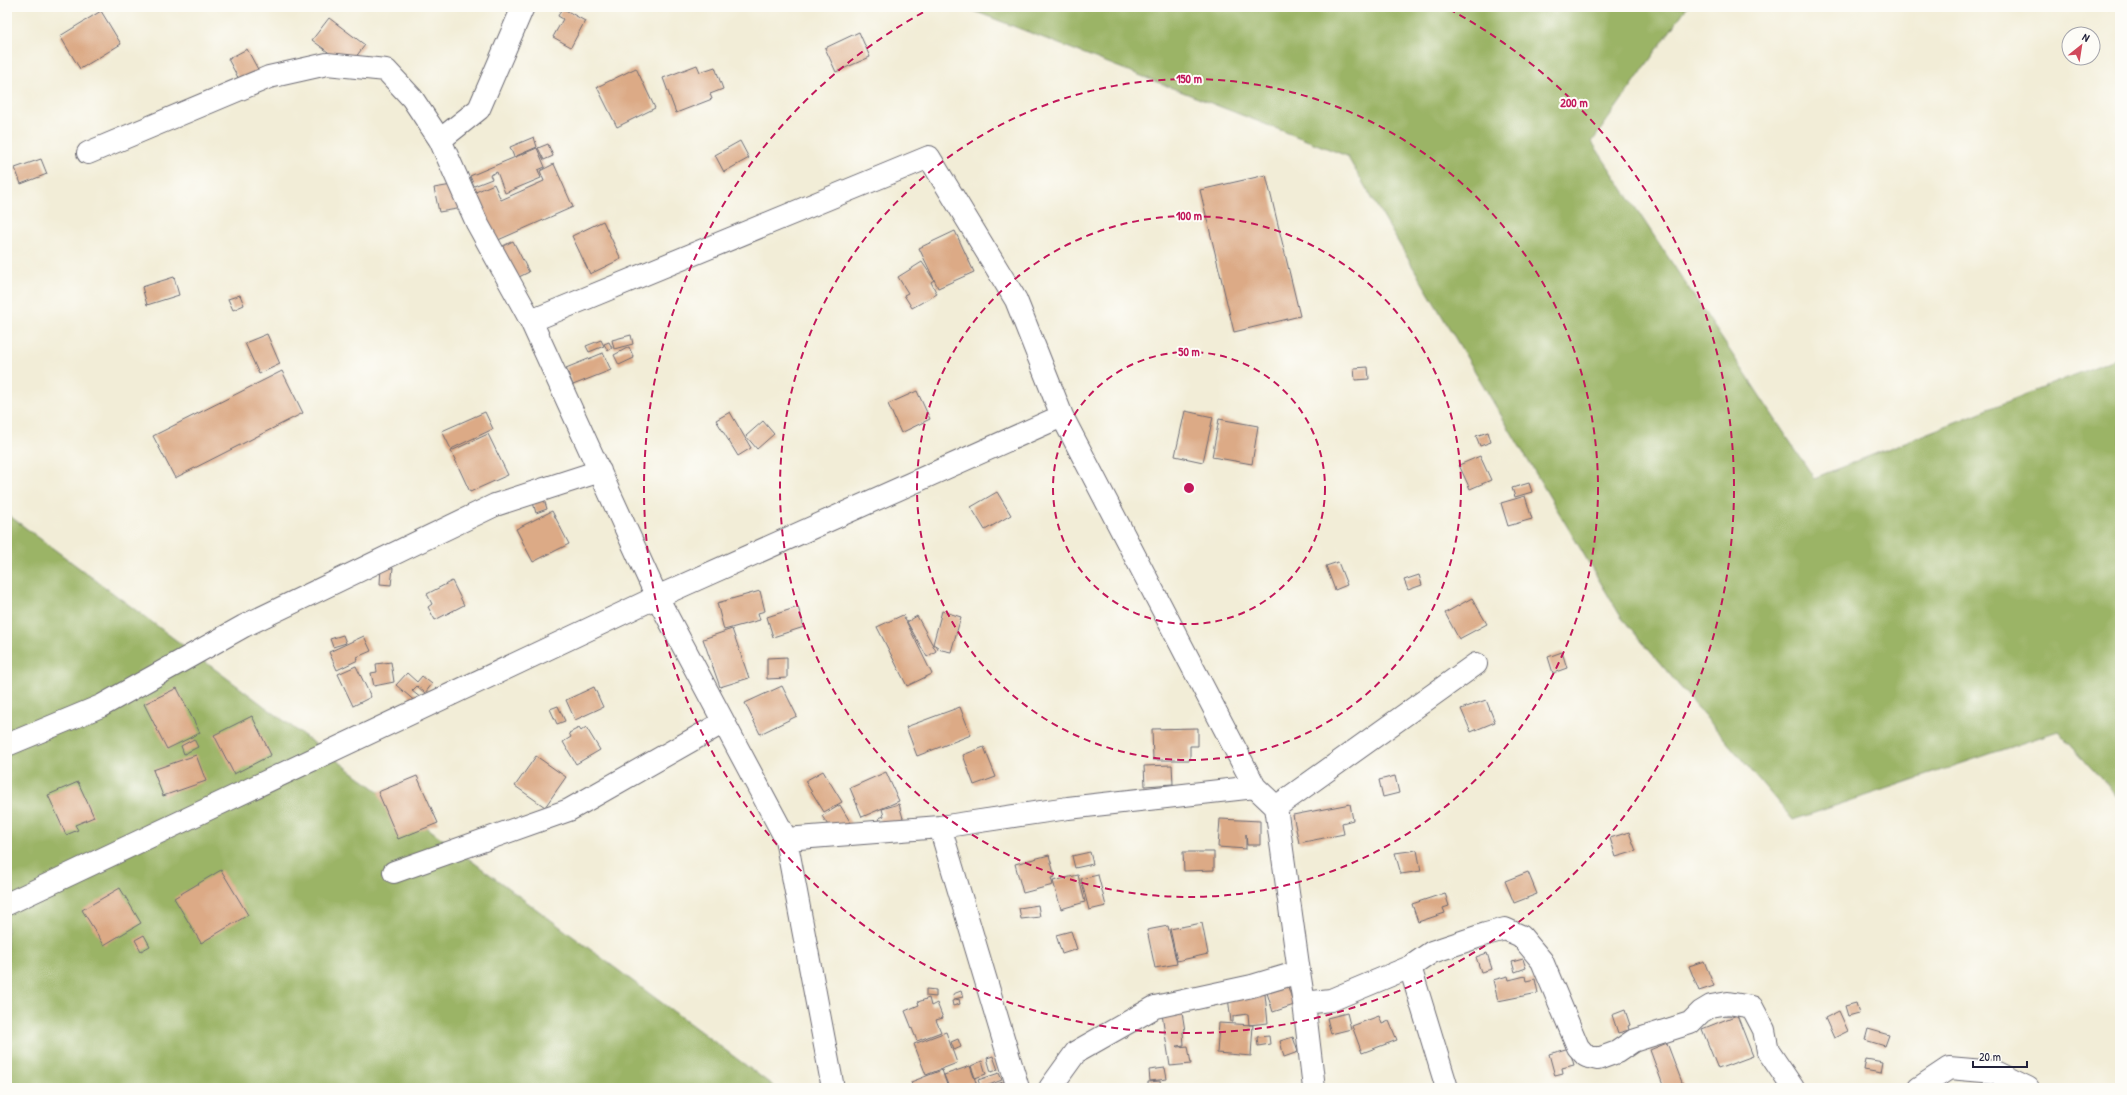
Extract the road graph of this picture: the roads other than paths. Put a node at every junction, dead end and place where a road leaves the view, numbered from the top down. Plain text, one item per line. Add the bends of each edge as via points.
1 (523, 7) edge
2 (440, 140) junction
3 (88, 153) dead end
4 (531, 321) junction
5 (1062, 416) junction
6 (600, 471) junction
7 (657, 597) junction
8 (1476, 664) dead end
9 (722, 723) junction
10 (7, 745) edge
11 (1256, 787) junction
12 (1276, 807) junction
13 (940, 827) junction
14 (786, 839) junction
15 (394, 872) dead end
16 (7, 904) edge
17 (1410, 967) junction
18 (1299, 972) junction
19 (1304, 1003) junction
20 (833, 1088) edge
21 (1018, 1088) edge
22 (1050, 1088) edge
23 (1314, 1088) edge
24 (1447, 1088) edge
25 (1792, 1088) edge
26 (1919, 1088) edge
27 (2028, 1088) edge

1 - 2 street via 479,108
2 - 3 street via 412,98 386,70 327,64 269,77
2 - 4 street via 477,223
4 - 5 street via 929,157 1016,300
4 - 6 street
5 - 7 street
5 - 11 street
6 - 7 street
6 - 10 street via 494,504 244,626 101,706
7 - 9 street
7 - 16 street
8 - 12 street
9 - 14 street
9 - 15 street via 569,810
11 - 12 street
11 - 13 street via 1068,808
12 - 18 street
13 - 14 street
13 - 21 street
14 - 20 street
17 - 19 street via 1331,1000
17 - 24 street
17 - 25 street via 1432,952 1506,929 1521,936 1542,960 1578,1047 1586,1056 1598,1059 1617,1052 1633,1041 1690,1023 1711,1006 1728,1003 1752,1007 1764,1030 1768,1051
18 - 19 street
18 - 22 street via 1252,986 1155,1007 1076,1052
19 - 23 street
26 - 27 street via 1949,1068 1995,1072

